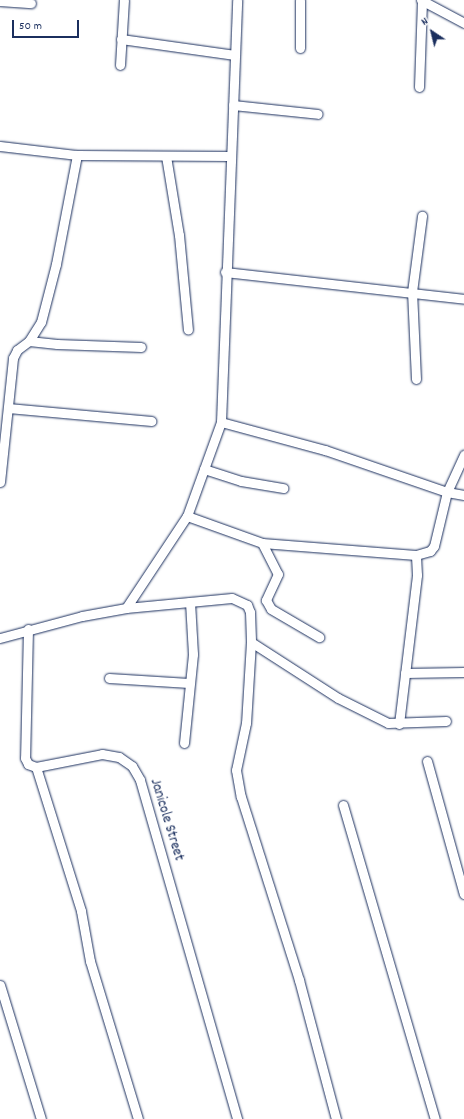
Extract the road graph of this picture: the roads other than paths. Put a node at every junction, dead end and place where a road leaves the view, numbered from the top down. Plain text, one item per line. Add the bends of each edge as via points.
1 (124, 0) edge
2 (237, 0) edge
3 (300, 0) edge
4 (421, 0) edge
5 (0, 1) edge
6 (31, 3) dead end
7 (464, 23) edge
8 (121, 39) junction
9 (300, 48) dead end
10 (235, 55) junction
11 (120, 65) dead end
12 (419, 87) dead end
13 (233, 105) junction
14 (318, 114) dead end
15 (0, 146) edge
16 (77, 155) junction
17 (166, 156) junction
18 (230, 156) junction
19 (422, 216) dead end
20 (225, 272) junction
21 (412, 292) junction
22 (464, 299) edge
23 (188, 330) dead end
24 (29, 341) junction
25 (141, 347) dead end
26 (416, 379) dead end
27 (0, 393) edge
28 (10, 393) junction
29 (8, 408) junction
30 (151, 421) dead end
31 (221, 422) junction
32 (464, 455) edge
33 (204, 469) junction
34 (0, 482) edge
35 (283, 488) dead end
36 (447, 492) junction
37 (464, 495) edge
38 (187, 516) junction
39 (262, 543) junction
40 (416, 555) junction
41 (190, 602) junction
42 (126, 608) junction
43 (28, 629) junction
44 (318, 637) dead end
45 (0, 638) edge
46 (251, 642) junction
47 (464, 672) edge
48 (405, 673) junction
49 (109, 678) dead end
50 (189, 683) junction
51 (446, 721) dead end
52 (399, 724) junction
53 (184, 743) dead end
54 (427, 761) dead end
55 (36, 767) junction
56 (342, 805) dead end
57 (464, 894) edge
58 (0, 985) edge
59 (41, 1119) edge
60 (138, 1119) edge
61 (237, 1119) edge
62 (336, 1119) edge
63 (434, 1119) edge

1 - 8 street
2 - 10 street
3 - 9 street
4 - 7 street
4 - 12 street
5 - 6 street
8 - 10 street
8 - 11 street
10 - 13 street
13 - 14 street
13 - 18 street
15 - 16 street
16 - 17 street
16 - 24 street via 56,264 40,322
17 - 18 street
17 - 23 street via 179,235
18 - 20 street
19 - 21 street
20 - 21 street
20 - 31 street
21 - 22 street
21 - 26 street
24 - 25 street
24 - 28 street via 17,350 12,358
27 - 28 street
28 - 29 street
29 - 30 street
29 - 34 street
31 - 33 street
31 - 36 street via 325,450
32 - 36 street
33 - 35 street via 241,481
33 - 38 street
36 - 37 street
36 - 40 street via 433,549
38 - 39 street
38 - 42 street
39 - 40 street
39 - 44 street via 278,574 266,600 271,609
40 - 48 street
41 - 42 street
41 - 46 street via 232,598 241,601 250,612
41 - 50 street via 192,654
42 - 43 street
43 - 45 street
43 - 55 street via 25,758 28,764
46 - 52 street via 338,698 388,723
46 - 62 street via 246,723 236,770 241,797 299,980
47 - 48 street
48 - 52 street
49 - 50 street
50 - 53 street
51 - 52 street
54 - 57 street
55 - 60 street via 81,911 90,961
55 - 61 street, Janicole Street via 102,754 119,757 132,766 140,780
56 - 63 street
58 - 59 street

